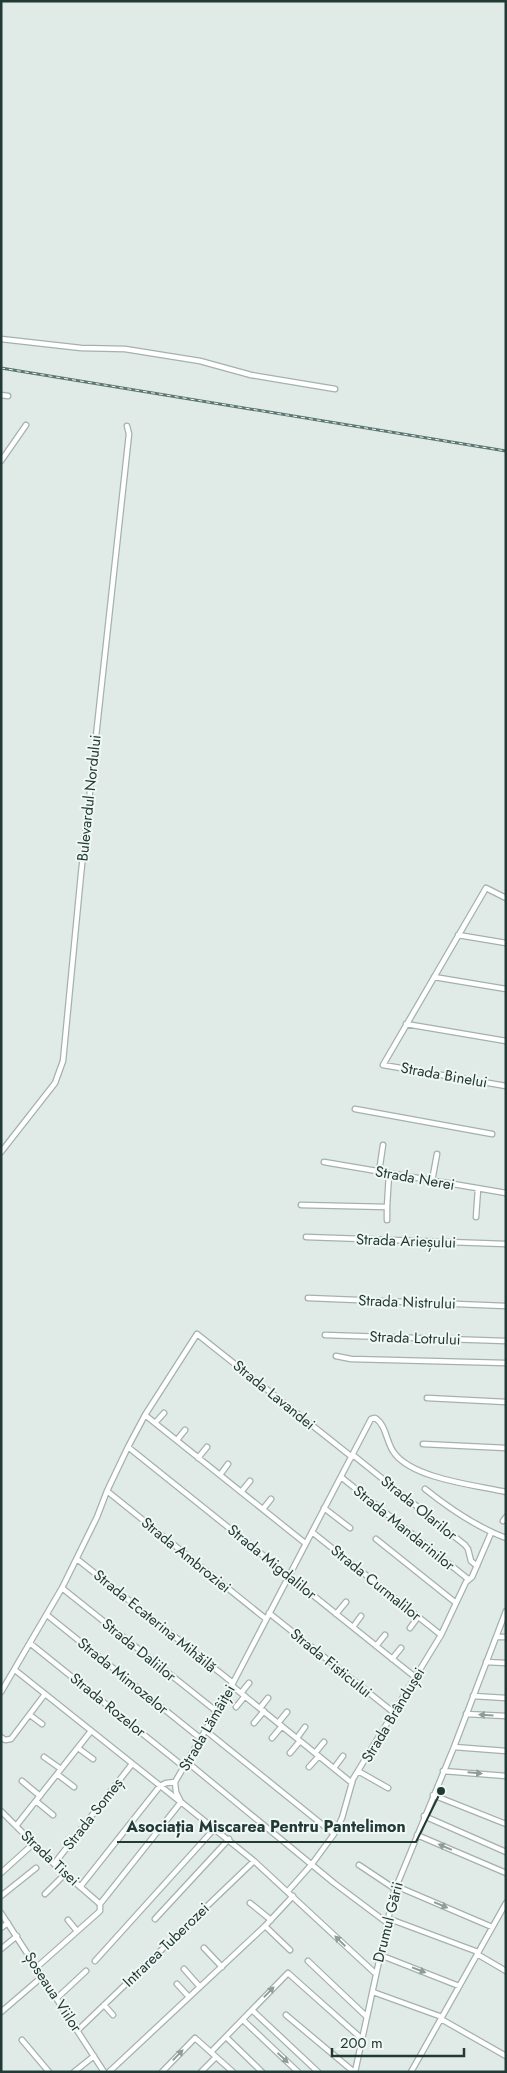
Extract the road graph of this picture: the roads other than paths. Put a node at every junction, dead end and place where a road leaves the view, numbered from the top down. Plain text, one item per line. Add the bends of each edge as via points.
1 (1, 338) edge
2 (336, 389) dead end
3 (1, 395) edge
4 (8, 396) dead end
5 (26, 425) dead end
6 (127, 426) dead end
7 (1, 461) edge
8 (506, 898) edge
9 (458, 935) junction
10 (506, 943) edge
11 (434, 977) junction
12 (506, 989) edge
13 (406, 1024) junction
14 (506, 1041) edge
15 (506, 1086) edge
16 (355, 1108) dead end
17 (492, 1134) dead end
18 (383, 1145) dead end
19 (1, 1152) edge
20 (437, 1154) dead end
21 (324, 1162) dead end
22 (378, 1172) junction
23 (389, 1174) junction
24 (432, 1181) junction
25 (478, 1189) junction
26 (506, 1194) edge
27 (301, 1205) dead end
28 (387, 1207) junction
29 (476, 1217) dead end
30 (387, 1220) dead end
31 (306, 1238) dead end
32 (506, 1244) edge
33 (308, 1298) dead end
34 (506, 1306) edge
35 (325, 1335) dead end
36 (506, 1341) edge
37 (336, 1356) dead end
38 (506, 1364) edge
39 (427, 1398) dead end
40 (506, 1402) edge
41 (164, 1413) dead end
42 (145, 1415) junction
43 (155, 1423) junction
44 (185, 1430) dead end
45 (177, 1440) junction
46 (423, 1444) dead end
47 (128, 1447) junction
48 (207, 1447) dead end
49 (506, 1448) edge
50 (352, 1456) junction
51 (198, 1458) junction
52 (228, 1464) dead end
53 (220, 1475) junction
54 (340, 1477) junction
55 (250, 1481) dead end
56 (425, 1489) dead end
57 (107, 1491) junction
58 (241, 1492) junction
59 (506, 1492) edge
60 (272, 1499) dead end
61 (324, 1508) junction
62 (263, 1509) junction
63 (350, 1528) dead end
64 (312, 1532) junction
65 (491, 1533) junction
66 (506, 1538) edge
67 (376, 1539) dead end
68 (306, 1544) junction
69 (77, 1559) junction
70 (477, 1566) junction
71 (288, 1575) junction
72 (468, 1579) junction
73 (62, 1588) junction
74 (346, 1602) dead end
75 (456, 1603) junction
76 (506, 1611) edge
77 (269, 1613) junction
78 (336, 1614) junction
79 (47, 1615) junction
80 (362, 1616) dead end
81 (418, 1617) junction
82 (266, 1619) junction
83 (353, 1627) junction
84 (410, 1628) dead end
85 (385, 1635) dead end
86 (441, 1635) junction
87 (496, 1637) junction
88 (506, 1637) edge
89 (31, 1644) junction
90 (376, 1646) junction
91 (401, 1648) dead end
92 (392, 1659) junction
93 (486, 1662) junction
94 (506, 1663) edge
95 (15, 1670) junction
96 (416, 1677) junction
97 (249, 1683) dead end
98 (232, 1684) junction
99 (1, 1692) edge
100 (45, 1694) junction
101 (243, 1695) junction
102 (473, 1696) junction
103 (268, 1698) dead end
104 (506, 1698) edge
105 (236, 1707) dead end
106 (262, 1710) junction
107 (216, 1712) junction
108 (287, 1712) dead end
109 (393, 1712) junction
110 (30, 1714) junction
111 (466, 1714) junction
112 (506, 1716) edge
113 (42, 1724) dead end
114 (254, 1724) dead end
115 (280, 1725) junction
116 (305, 1727) dead end
117 (205, 1730) junction
118 (91, 1731) junction
119 (1, 1737) edge
120 (200, 1738) junction
121 (272, 1738) dead end
122 (298, 1740) junction
123 (324, 1742) dead end
124 (454, 1747) junction
125 (78, 1748) junction
126 (506, 1751) edge
127 (290, 1753) dead end
128 (317, 1754) junction
129 (343, 1756) dead end
130 (44, 1757) dead end
131 (93, 1759) dead end
132 (132, 1764) junction
133 (186, 1764) junction
134 (309, 1768) dead end
135 (334, 1768) junction
136 (358, 1771) junction
137 (444, 1771) junction
138 (59, 1772) junction
139 (506, 1776) edge
140 (22, 1781) dead end
141 (175, 1782) junction
142 (352, 1783) junction
143 (160, 1786) junction
144 (74, 1787) dead end
145 (388, 1788) dead end
146 (433, 1795) junction
147 (40, 1796) junction
148 (36, 1801) junction
149 (181, 1802) junction
150 (1, 1811) edge
151 (53, 1815) dead end
152 (424, 1816) junction
153 (506, 1824) edge
154 (16, 1826) junction
155 (215, 1828) junction
156 (334, 1834) junction
157 (416, 1835) junction
158 (229, 1840) junction
159 (33, 1844) junction
160 (506, 1852) edge
161 (254, 1861) junction
162 (54, 1864) junction
163 (312, 1864) junction
164 (359, 1865) dead end
165 (36, 1868) dead end
166 (1, 1873) edge
167 (506, 1873) edge
168 (65, 1874) junction
169 (80, 1887) junction
170 (396, 1887) junction
171 (288, 1891) junction
172 (44, 1894) dead end
173 (1, 1896) edge
174 (293, 1896) junction
175 (250, 1903) dead end
176 (506, 1903) edge
177 (100, 1904) junction
178 (1, 1912) edge
179 (155, 1919) dead end
180 (68, 1920) dead end
181 (271, 1920) junction
182 (386, 1920) junction
183 (8, 1923) junction
184 (265, 1926) junction
185 (492, 1927) junction
186 (1, 1928) edge
187 (77, 1931) junction
188 (17, 1936) junction
189 (204, 1948) dead end
190 (1, 1949) edge
191 (290, 1950) dead end
192 (477, 1953) junction
193 (380, 1955) junction
194 (95, 1961) dead end
195 (308, 1961) dead end
196 (36, 1967) junction
197 (222, 1967) junction
198 (184, 1969) dead end
199 (86, 1971) dead end
200 (506, 1971) edge
201 (376, 1974) junction
202 (43, 1976) junction
203 (177, 1984) dead end
204 (459, 1986) junction
205 (200, 1987) junction
206 (373, 1992) junction
207 (189, 1997) junction
208 (57, 1998) junction
209 (104, 2005) junction
210 (252, 2010) junction
211 (1, 2012) edge
212 (113, 2014) dead end
213 (286, 2015) dead end
214 (367, 2017) junction
215 (441, 2018) junction
216 (243, 2020) junction
217 (78, 2030) junction
218 (226, 2037) junction
219 (22, 2040) dead end
220 (362, 2040) junction
221 (211, 2052) junction
222 (94, 2056) junction
223 (506, 2056) edge
224 (216, 2057) junction
225 (49, 2072) edge
226 (74, 2072) edge
227 (104, 2072) edge
228 (109, 2072) edge
229 (162, 2072) edge
230 (201, 2072) edge
231 (233, 2072) edge
232 (262, 2072) edge
233 (298, 2072) edge
234 (318, 2072) edge
235 (354, 2072) edge
236 (411, 2072) edge

1 - 2 street via 81,348 125,349
3 - 4 street
5 - 7 street
6 - 19 street, Bulevardul Nordului via 63,1061 55,1083
8 - 9 street via 486,888
9 - 10 street
9 - 11 street
11 - 12 street
11 - 13 street
13 - 14 street
13 - 15 street, Strada Binelui via 383,1065
16 - 17 street
18 - 22 street
20 - 24 street
21 - 22 street, Strada Nerei
22 - 23 street, Strada Nerei
23 - 24 street, Strada Nerei
23 - 28 street
24 - 25 street, Strada Nerei
25 - 26 street, Strada Nerei
25 - 29 street
27 - 28 street
28 - 30 street
31 - 32 street, Strada Arieșului
33 - 34 street, Strada Nistrului
35 - 36 street, Strada Lotrului
37 - 38 street
39 - 40 street
41 - 43 street
42 - 43 street
42 - 47 street
42 - 50 street, Strada Lavandei via 197,1334
43 - 45 street
44 - 45 street
45 - 51 street
46 - 49 street
47 - 57 street
47 - 71 street, Strada Migdalilor
48 - 51 street
50 - 54 street, Strada Lămâiței
50 - 59 street, Strada Lămâiței via 374,1418 381,1422 394,1454 410,1467
50 - 70 street, Strada Olarilor via 465,1545 470,1561
51 - 53 street
52 - 53 street
53 - 58 street
54 - 61 street, Strada Lămâiței
54 - 72 street, Strada Mandarinilor
55 - 58 street
56 - 65 street via 450,1509
57 - 69 street
57 - 82 street, Strada Ambroziei
58 - 62 street
60 - 62 street
61 - 63 street
61 - 64 street, Strada Lămâiței
62 - 68 street
64 - 68 street, Strada Lămâiței
64 - 81 street, Strada Curmalilor
65 - 66 street
65 - 70 street, Strada Brândușei
67 - 75 street
68 - 71 street, Strada Lămâiței
69 - 73 street
69 - 98 street, Strada Ecaterina Mihăilă
70 - 72 street, Strada Brândușei
71 - 77 street, Strada Lămâiței
71 - 78 street, Strada Migdalilor
72 - 75 street, Strada Brândușei
73 - 79 street
73 - 107 street, Strada Daliilor
74 - 78 street
75 - 86 street, Strada Brândușei
76 - 87 street, Drumul Gării
77 - 82 street, Strada Lămâiței
77 - 109 street, Strada Fisticului
78 - 83 street, Strada Migdalilor
79 - 89 street
79 - 120 street, Strada Mimozelor
80 - 83 street
81 - 84 street
81 - 86 street, Strada Curmalilor
82 - 98 street, Strada Lămâiței
83 - 90 street, Strada Migdalilor
85 - 90 street
86 - 96 street, Strada Brândușei
87 - 88 street
87 - 93 street, Drumul Gării
89 - 95 street
89 - 133 street, Strada Rozelor
90 - 92 street, Strada Migdalilor
91 - 92 street
92 - 96 street, Strada Migdalilor
93 - 94 street
93 - 102 street, Drumul Gării
95 - 99 street
95 - 100 street
96 - 109 street, Strada Brândușei
97 - 101 street
98 - 101 street, Strada Ecaterina Mihăilă
98 - 107 street, Strada Lămâiței
100 - 110 street
100 - 118 street
101 - 105 street
101 - 106 street, Strada Ecaterina Mihăilă
102 - 104 street
102 - 111 street, Drumul Gării
103 - 106 street
106 - 114 street
106 - 115 street, Strada Ecaterina Mihăilă
107 - 117 street, Strada Lămâiței
108 - 115 street
109 - 136 street, Strada Brândușei
110 - 113 street
110 - 119 street via 11,1739
112 -> 111 street
111 - 124 street, Drumul Gării
115 - 121 street
115 - 122 street, Strada Ecaterina Mihăilă
116 - 122 street
117 - 120 street, Strada Lămâiței
117 - 156 street
118 - 125 street
118 - 132 street
120 - 133 street, Strada Lămâiței
122 - 127 street
122 - 128 street, Strada Ecaterina Mihăilă
123 - 128 street
124 - 126 street
124 - 137 street, Drumul Gării
125 - 131 street
125 - 138 street
128 - 134 street
128 - 135 street, Strada Ecaterina Mihăilă
129 - 135 street
130 - 138 street
132 - 143 street
132 - 162 street, Strada Someș
133 - 141 street, Strada Lămâiței
133 - 163 street, Strada Rozelor
135 - 142 street, Strada Ecaterina Mihăilă
136 - 142 street, Strada Brândușei
136 - 145 street
137 -> 139 street
137 - 146 street, Drumul Gării
138 - 144 street
138 - 147 street
140 - 147 street
141 - 143 street
141 - 149 street, Strada Lămâiței
142 - 156 street, Strada Brândușei via 344,1814
143 - 149 street
143 - 169 street
146 - 152 street, Drumul Gării
146 - 153 street
147 - 148 street
148 - 151 street
148 - 154 street
149 - 155 street
149 - 177 street
150 - 154 street, Strada Tisei
152 - 157 street, Drumul Gării
152 - 160 street
154 - 159 street, Strada Tisei
155 - 158 street
155 - 194 street
156 - 163 street, Strada Brândușei
167 -> 157 street
157 - 170 street, Drumul Gării
158 - 161 street
158 - 179 street
159 - 162 street, Strada Tisei
159 - 166 street
161 - 171 street
161 - 209 street, Intrarea Tuberozei
162 - 168 street, Strada Tisei
163 - 171 street, Strada Brândușei
163 - 182 street, Strada Rozelor
164 - 170 street
165 - 173 street
168 - 169 street, Strada Tisei
168 - 172 street
169 - 177 street, Strada Tisei
170 - 182 street, Drumul Gării
170 -> 185 street
171 - 174 street
174 - 181 street
201 -> 174 street
175 - 181 street
176 - 185 street
177 - 187 street via 100,1911
178 - 183 street, Șoseaua Viilor
180 - 187 street
181 - 184 street
182 - 192 street, Strada Rozelor
182 - 193 street, Drumul Gării
183 - 186 street
183 - 188 street, Șoseaua Viilor
184 - 191 street
184 - 197 street
185 - 192 street
187 - 196 street
188 - 190 street
188 - 196 street, Șoseaua Viilor
189 - 197 street
192 - 200 street, Strada Rozelor
192 - 204 street
193 - 201 street, Drumul Gării
193 -> 204 street
195 - 214 street
196 - 202 street, Șoseaua Viilor
197 - 205 street
198 - 205 street
199 - 208 street
201 - 206 street, Drumul Gării
202 - 208 street, Șoseaua Viilor
202 - 211 street
203 - 207 street
204 - 215 street
205 - 207 street
206 - 214 street, Drumul Gării
206 - 215 street
207 - 228 street
208 - 217 street, Șoseaua Viilor
209 - 212 street
209 - 217 street, Intrarea Tuberozei
210 - 216 street
210 -> 220 street via 288,1973
210 - 234 street
213 - 235 street
214 - 220 street, Drumul Gării
215 - 223 street
215 - 236 street
216 - 218 street
216 -> 233 street
217 - 222 street, Șoseaua Viilor
218 - 221 street
218 - 232 street
219 - 225 street
220 - 235 street, Drumul Gării
221 - 224 street
229 -> 221 street via 195,2038
222 - 226 street
222 - 227 street, Șoseaua Viilor
224 - 230 street
224 - 231 street

